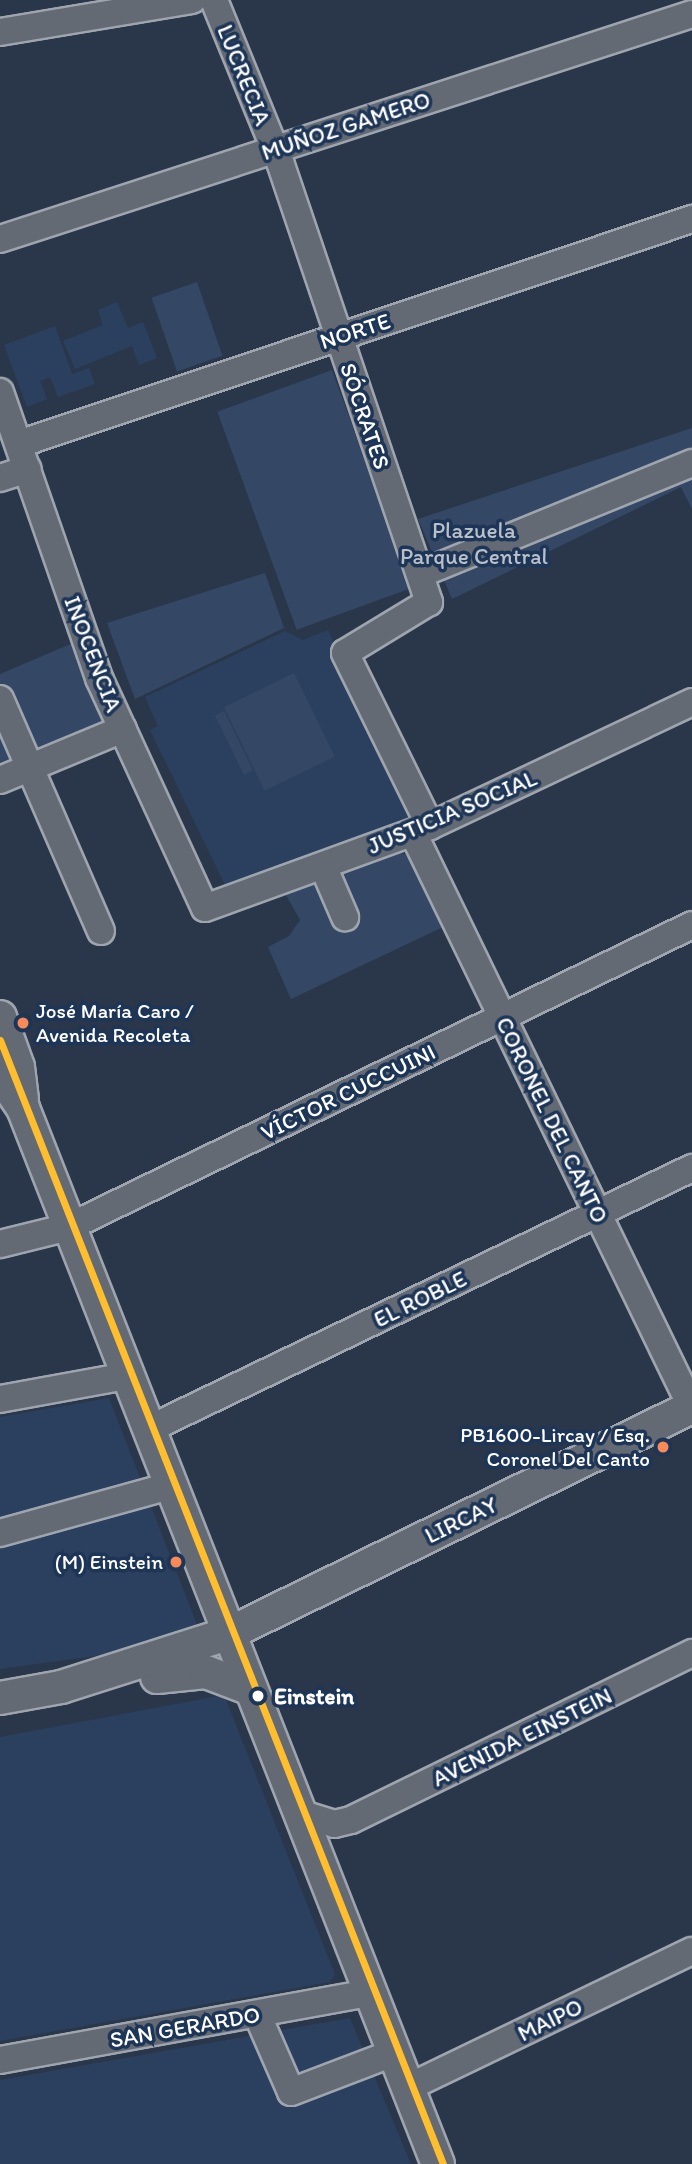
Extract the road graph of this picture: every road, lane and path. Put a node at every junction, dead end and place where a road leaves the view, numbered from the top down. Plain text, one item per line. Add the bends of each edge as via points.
1 (192, 0) edge
2 (214, 0) edge
3 (692, 14) edge
4 (0, 32) edge
5 (275, 149) junction
6 (692, 219) edge
7 (0, 239) edge
8 (338, 337) junction
9 (0, 392) edge
10 (19, 444) junction
11 (692, 463) edge
12 (27, 469) junction
13 (0, 478) edge
14 (420, 574) junction
15 (429, 602) joint
16 (0, 699) edge
17 (692, 702) edge
18 (123, 729) junction
19 (32, 767) junction
20 (0, 780) edge
21 (421, 830) junction
22 (323, 866) junction
23 (205, 908) joint
24 (345, 917) dead end
25 (692, 925) edge
26 (101, 931) dead end
27 (501, 1018) junction
28 (3, 1030) edge
29 (0, 1074) edge
30 (23, 1108) junction
31 (692, 1168) edge
32 (598, 1213) junction
33 (69, 1227) junction
34 (0, 1244) edge
35 (127, 1376) junction
36 (0, 1399) edge
37 (692, 1407) edge
38 (148, 1430) junction
39 (170, 1486) junction
40 (0, 1533) edge
41 (230, 1633) junction
42 (692, 1653) edge
43 (157, 1677) junction
44 (61, 1687) junction
45 (251, 1689) junction
46 (0, 1698) edge
47 (299, 1813) junction
48 (351, 1820) junction
49 (320, 1865) junction
50 (692, 1951) edge
51 (370, 1993) junction
52 (257, 2014) junction
53 (393, 2053) junction
54 (0, 2060) edge
55 (408, 2088) junction
56 (438, 2164) edge

1 - 4 street
2 - 5 street, LUCRECIA
3 - 5 street, MUÑOZ GAMERO
5 - 7 street, MUÑOZ GAMERO
5 - 8 street, SÓCRATES
6 - 8 street, NORTE
8 - 10 street, NORTE
8 - 14 street, SÓCRATES
9 - 10 street, INOCENCIA
10 - 12 street, INOCENCIA
11 - 14 street
12 - 13 street
12 - 18 street, INOCENCIA via 93,662
14 - 15 street, SÓCRATES
15 - 21 street, CORONEL DEL CANTO via 345,653
16 - 19 street
17 - 21 street, JUSTICIA SOCIAL
18 - 19 street
18 - 23 street, INOCENCIA
19 - 20 street
19 - 26 street
21 - 22 street, JUSTICIA SOCIAL
21 - 27 street, CORONEL DEL CANTO
22 - 23 street, JUSTICIA SOCIAL
22 - 24 street
25 - 27 street, VÍCTOR CUCCUINI
27 - 32 street, CORONEL DEL CANTO
27 - 33 street, VÍCTOR CUCCUINI
28 - 30 main road via 18,1067
29 - 30 main road
30 - 33 main road
31 - 32 street, EL ROBLE
32 - 37 street, CORONEL DEL CANTO
32 - 38 street, EL ROBLE
33 - 34 street, VÍCTOR CUCCUINI
33 - 35 main road
35 - 36 street
35 - 38 main road
37 - 41 main road, LIRCAY
38 - 39 main road
39 - 40 street
39 - 41 main road
41 - 43 main road via 198,1657
41 - 44 main road
41 - 45 main road
42 - 48 street, AVENIDA EINSTEIN
43 - 44 main road via 118,1685
43 - 45 main road via 206,1672
44 - 46 main road
45 - 47 main road
47 - 48 street, AVENIDA EINSTEIN via 324,1823
47 - 49 main road
48 - 49 street, AVENIDA EINSTEIN via 327,1848
49 - 51 main road
50 - 55 street, MAIPO
51 - 52 street, SAN GERARDO
51 - 53 main road
52 - 53 street via 291,2092
52 - 54 street, SAN GERARDO
53 - 55 main road
55 - 56 main road

